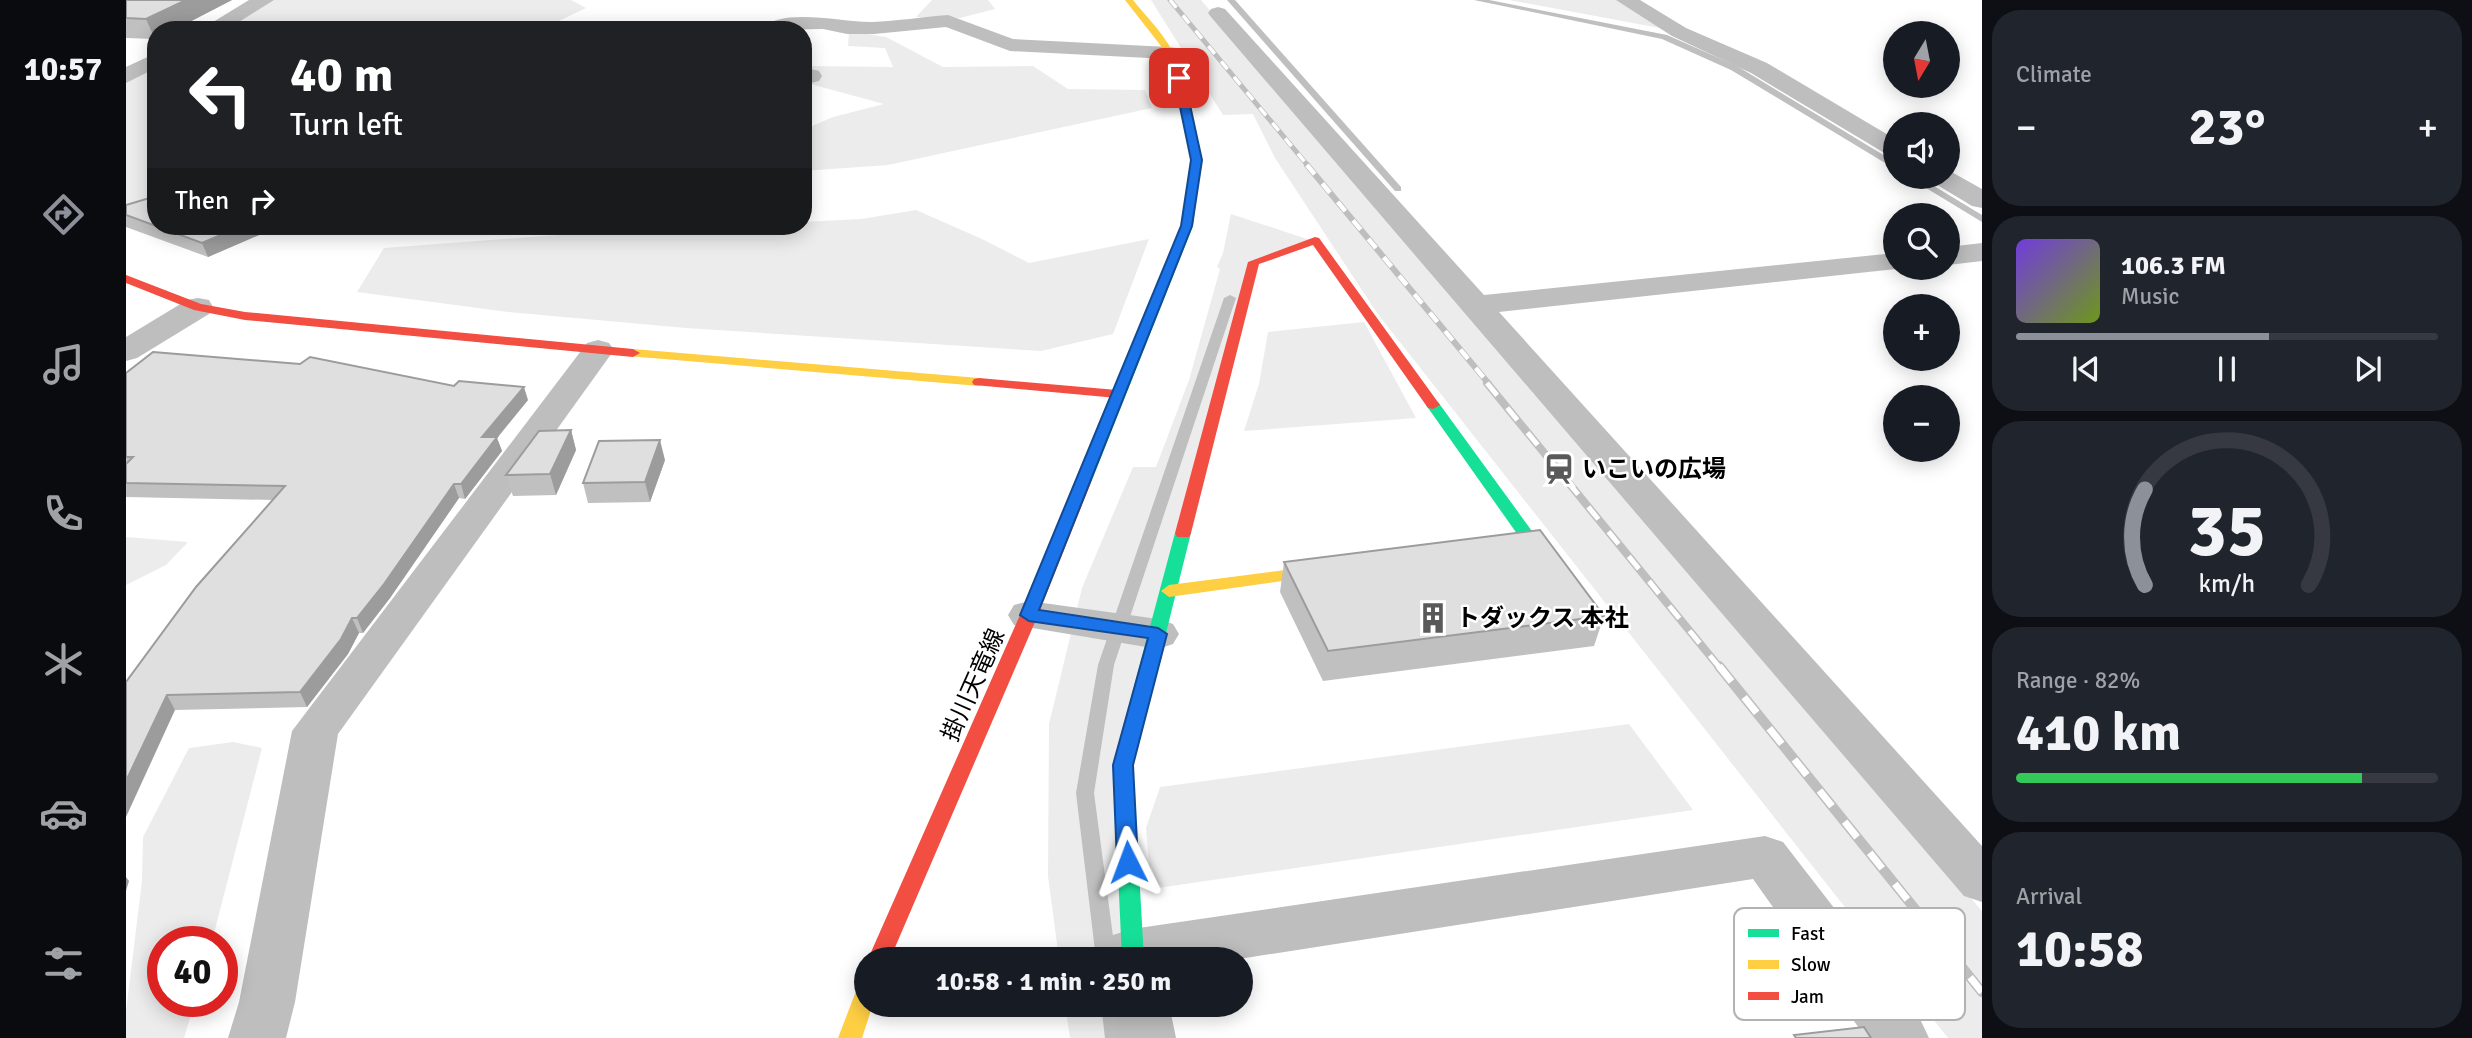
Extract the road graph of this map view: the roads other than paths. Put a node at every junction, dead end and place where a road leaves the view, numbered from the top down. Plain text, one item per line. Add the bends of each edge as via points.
1 (264, 0) edge
2 (1129, 0) edge
3 (1626, 0) edge
4 (1218, 13) dead end
5 (226, 21) edge
6 (812, 23) edge
7 (1168, 53) junction
8 (147, 64) edge
9 (126, 76) edge
10 (1883, 142) edge
11 (1960, 187) edge
12 (1982, 200) edge
13 (1982, 253) edge
14 (1960, 255) edge
15 (1883, 263) edge
16 (126, 279) edge
17 (1476, 305) junction
18 (198, 307) junction
19 (598, 350) junction
20 (126, 351) edge
21 (1117, 394) junction
22 (1477, 549) edge
23 (1343, 568) edge
24 (1169, 591) junction
25 (1029, 615) junction
26 (1151, 633) junction
27 (1982, 881) edge
28 (1803, 908) edge
29 (884, 947) edge
30 (1134, 947) edge
31 (1253, 950) edge
32 (857, 1017) edge
33 (1143, 1017) edge
34 (1887, 1020) edge
35 (257, 1038) edge
36 (850, 1038) edge
37 (1147, 1038) edge
38 (1900, 1038) edge

1 - 5 street
2 - 7 street, 掛川天竜線
3 - 10 street via 1679,32 1759,68
4 - 17 street
6 - 7 street via 874,28 948,21 1010,45
7 - 21 street, 掛川天竜線 via 1179,78 1196,160 1191,207
8 - 9 street
11 - 12 street
13 - 14 street
15 - 17 street
16 - 18 street
17 - 27 street
18 - 19 street via 335,327
18 - 20 street
19 - 21 street
19 - 35 street via 314,731
21 - 25 street, 掛川天竜線
22 - 24 street via 1531,542 1315,240 1254,261
23 - 24 street
24 - 26 street
25 - 26 street
25 - 29 street, 掛川天竜線
26 - 30 street via 1123,765
28 - 31 street via 1765,857
32 - 36 street
33 - 37 street
34 - 38 street

